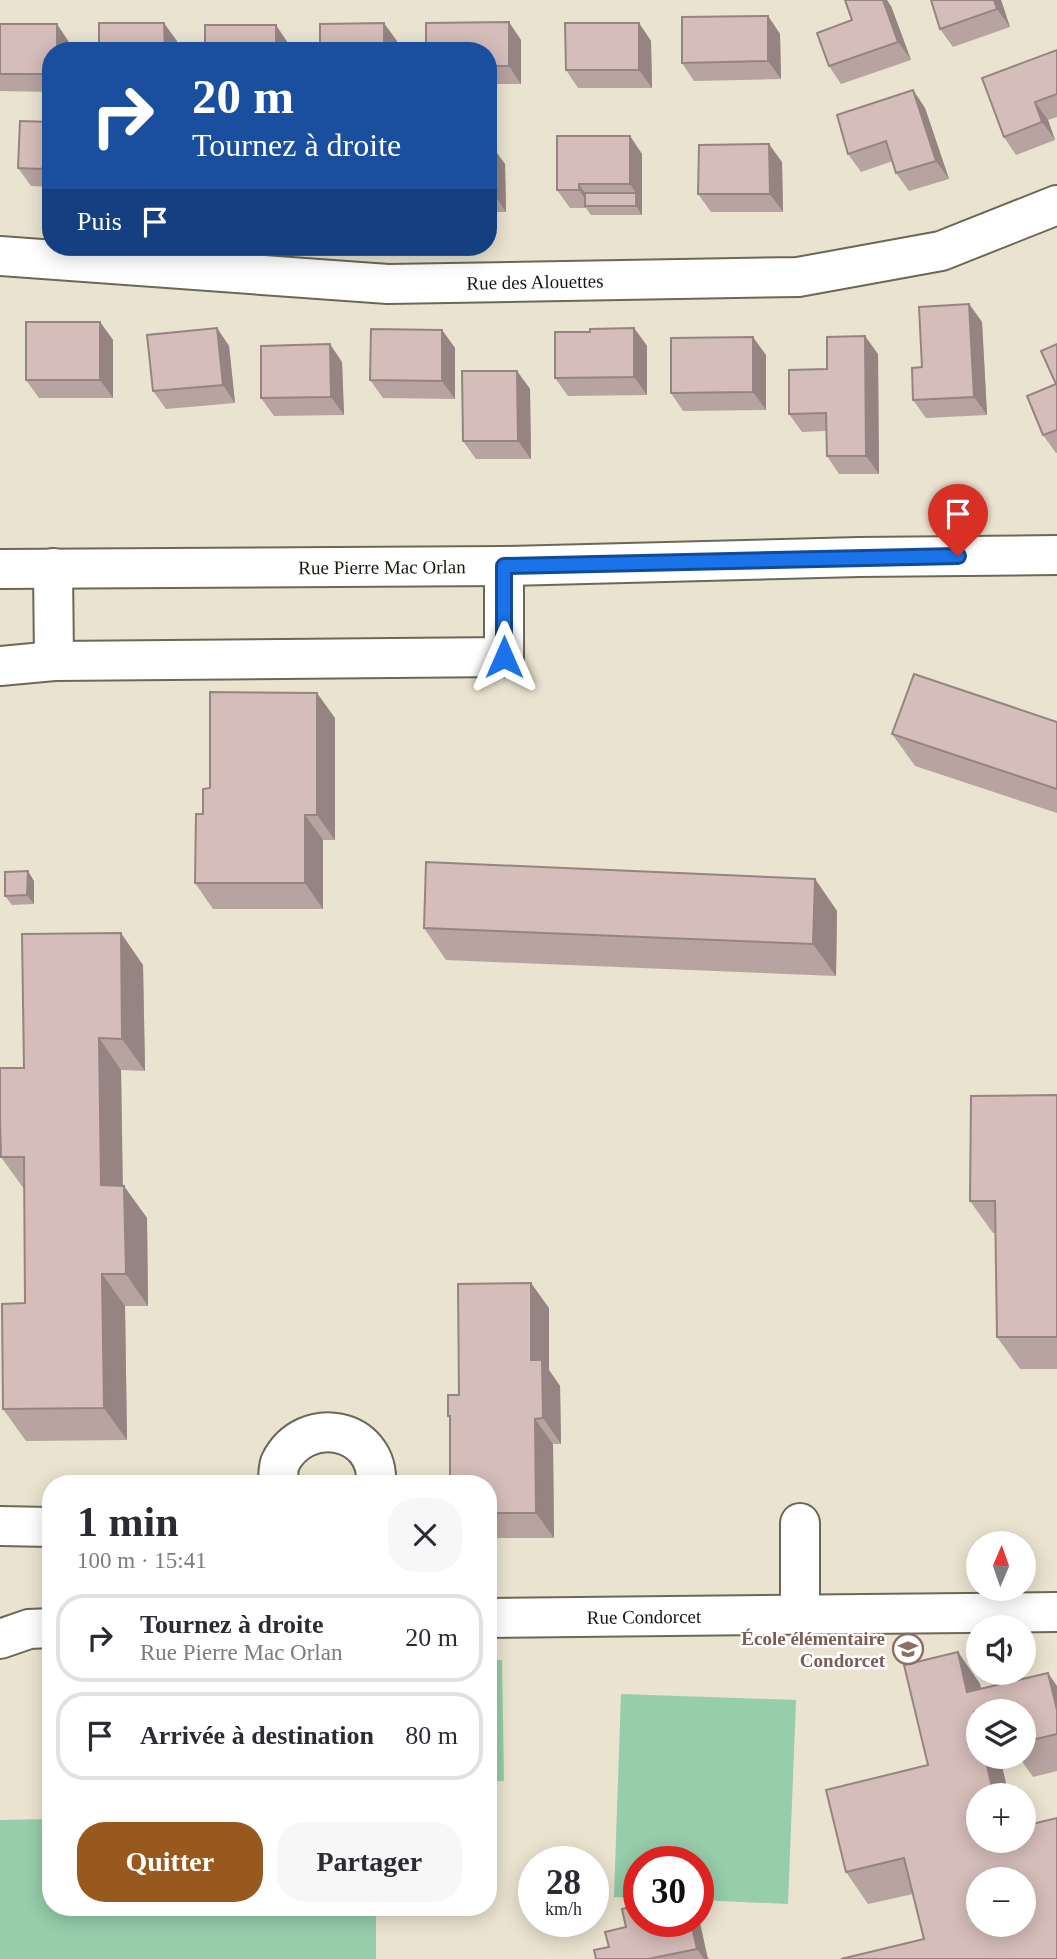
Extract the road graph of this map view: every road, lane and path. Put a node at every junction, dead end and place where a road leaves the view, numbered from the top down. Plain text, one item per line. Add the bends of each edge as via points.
1 (1057, 205) edge
2 (0, 256) edge
3 (1057, 555) edge
4 (504, 566) junction
5 (53, 568) junction
6 (0, 569) edge
7 (54, 662) junction
8 (0, 666) edge
9 (278, 1475) edge
10 (377, 1475) edge
11 (800, 1522) dead end
12 (0, 1526) edge
13 (42, 1527) edge
14 (1057, 1612) edge
15 (800, 1615) junction
16 (497, 1618) edge

1 - 2 street, Rue des Alouettes via 941,251 798,277 388,284
3 - 4 street, Rue Pierre Mac Orlan
4 - 5 street, Rue Pierre Mac Orlan
4 - 7 street via 504,657
5 - 6 street, Rue Pierre Mac Orlan
5 - 7 street
7 - 8 street
9 - 10 street via 279,1465 293,1443 317,1432 343,1433 365,1447
11 - 15 street
12 - 13 street
14 - 15 street, Rue Condorcet
15 - 16 street, Rue Condorcet

